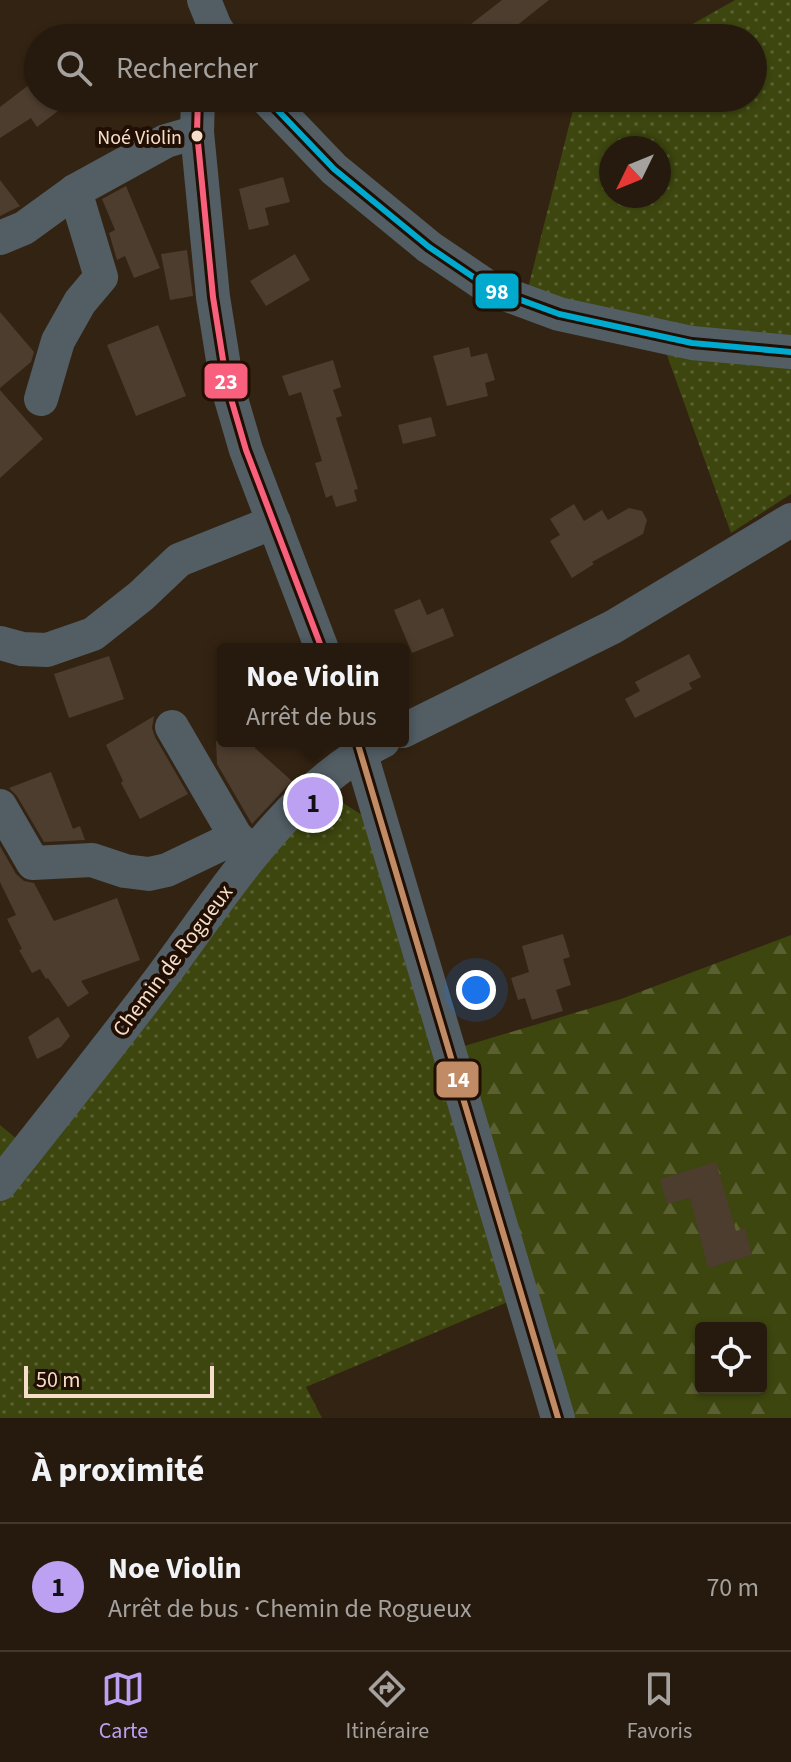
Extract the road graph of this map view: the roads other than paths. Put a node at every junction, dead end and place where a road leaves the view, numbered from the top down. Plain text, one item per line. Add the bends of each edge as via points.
1 (198, 112) edge
2 (211, 112) edge
3 (279, 112) edge
4 (197, 132) junction
5 (75, 191) junction
6 (0, 238) edge
7 (791, 352) edge
8 (41, 399) dead end
9 (791, 520) edge
10 (274, 522) junction
11 (0, 643) edge
12 (320, 643) edge
13 (172, 727) dead end
14 (409, 728) edge
15 (365, 747) edge
16 (368, 747) edge
17 (0, 806) edge
18 (245, 844) junction
19 (0, 1184) edge
20 (558, 1418) edge

1 - 4 street
2 - 4 street
3 - 7 street via 334,169 429,247 491,289 559,314 692,343
4 - 5 street via 166,141
4 - 10 street via 227,385
5 - 6 street via 24,228
5 - 8 street via 101,277 58,341
9 - 14 street via 613,627
10 - 11 street via 179,560 93,634 47,650
10 - 12 street
13 - 18 street
15 - 18 street, Chemin de Rogueux
16 - 20 street
17 - 18 street via 33,863 92,860 149,874
18 - 19 street, Chemin de Rogueux via 160,979

